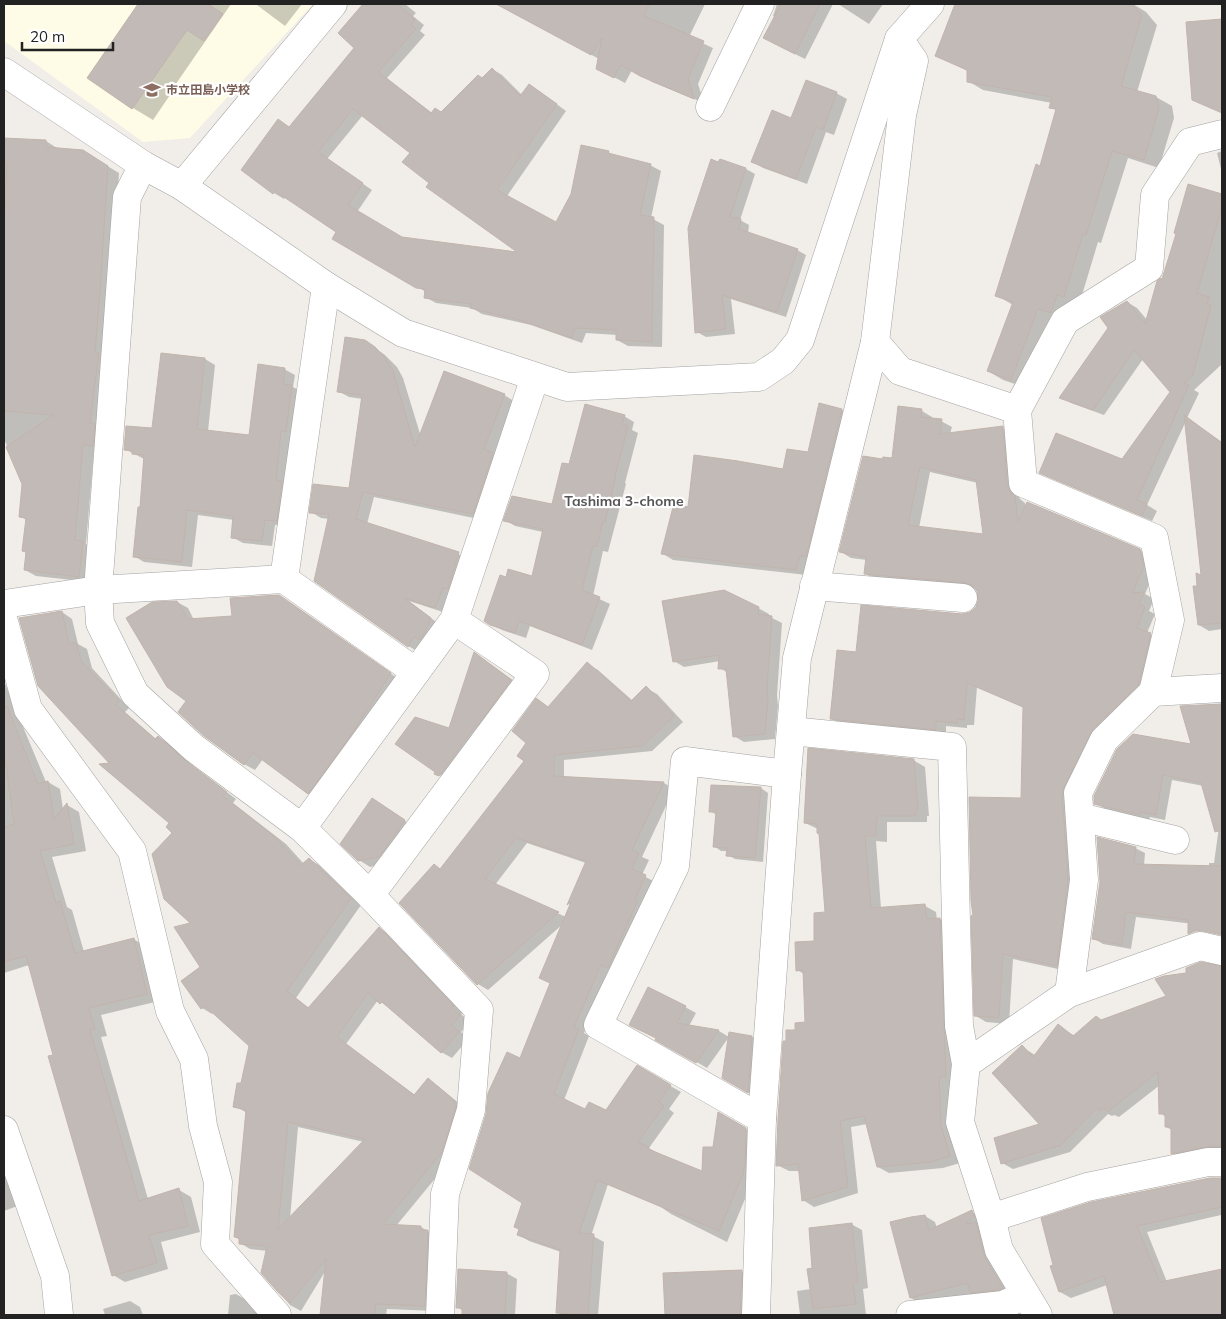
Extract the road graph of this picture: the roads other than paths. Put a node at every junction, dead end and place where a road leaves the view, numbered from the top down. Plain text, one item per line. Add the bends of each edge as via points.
1 (333, 4) edge
2 (760, 4) edge
3 (930, 4) edge
4 (899, 39) junction
5 (4, 72) edge
6 (710, 107) dead end
7 (1222, 134) edge
8 (142, 165) junction
9 (182, 186) junction
10 (326, 286) junction
11 (875, 342) junction
12 (535, 377) junction
13 (1016, 410) junction
14 (284, 579) junction
15 (814, 586) junction
16 (98, 590) junction
17 (963, 598) dead end
18 (4, 604) edge
19 (454, 620) junction
20 (4, 622) edge
21 (416, 672) junction
22 (1222, 688) edge
23 (1153, 692) junction
24 (791, 731) junction
25 (787, 774) junction
26 (1080, 817) junction
27 (302, 828) junction
28 (1175, 840) dead end
29 (370, 895) junction
30 (1222, 951) edge
31 (1069, 994) junction
32 (966, 1064) junction
33 (762, 1119) junction
34 (4, 1130) edge
35 (1222, 1162) edge
36 (991, 1218) junction
37 (1032, 1305) edge
38 (926, 1314) edge
39 (59, 1315) edge
40 (277, 1315) edge
41 (440, 1315) edge
42 (756, 1315) edge

1 - 9 street
2 - 6 street
3 - 4 street
4 - 11 street via 914,61 902,115
4 - 12 street via 800,340 783,361 759,377 567,387
5 - 8 street
7 - 13 street via 1190,142 1155,195 1149,268 1065,321
8 - 9 street
8 - 16 street via 127,197
9 - 10 street
10 - 12 street via 403,333
10 - 14 street
11 - 13 street via 900,371
11 - 15 street
12 - 19 street
13 - 23 street via 1023,483 1154,538 1170,620
14 - 16 street
14 - 21 street
15 - 17 street
15 - 24 street via 797,658
16 - 18 street
16 - 27 street via 100,623 135,694 194,748
19 - 21 street
19 - 29 street via 535,674
20 - 40 street via 28,709 132,851 170,1011 194,1058 203,1126 218,1182 215,1244
21 - 27 street
22 - 23 street
23 - 26 street via 1104,740 1078,793
24 - 25 street
24 - 32 street via 952,747 959,1026
25 - 33 street
25 - 33 street via 686,762 675,866 598,1025
26 - 28 street
26 - 31 street via 1084,880
27 - 29 street
29 - 41 street via 479,1010 471,1110 445,1194
30 - 31 street via 1200,946
31 - 32 street
32 - 36 street via 960,1122
33 - 42 street
34 - 39 street via 55,1276
35 - 36 street via 1208,1162 1087,1187
36 - 37 street via 999,1250
37 - 38 street

